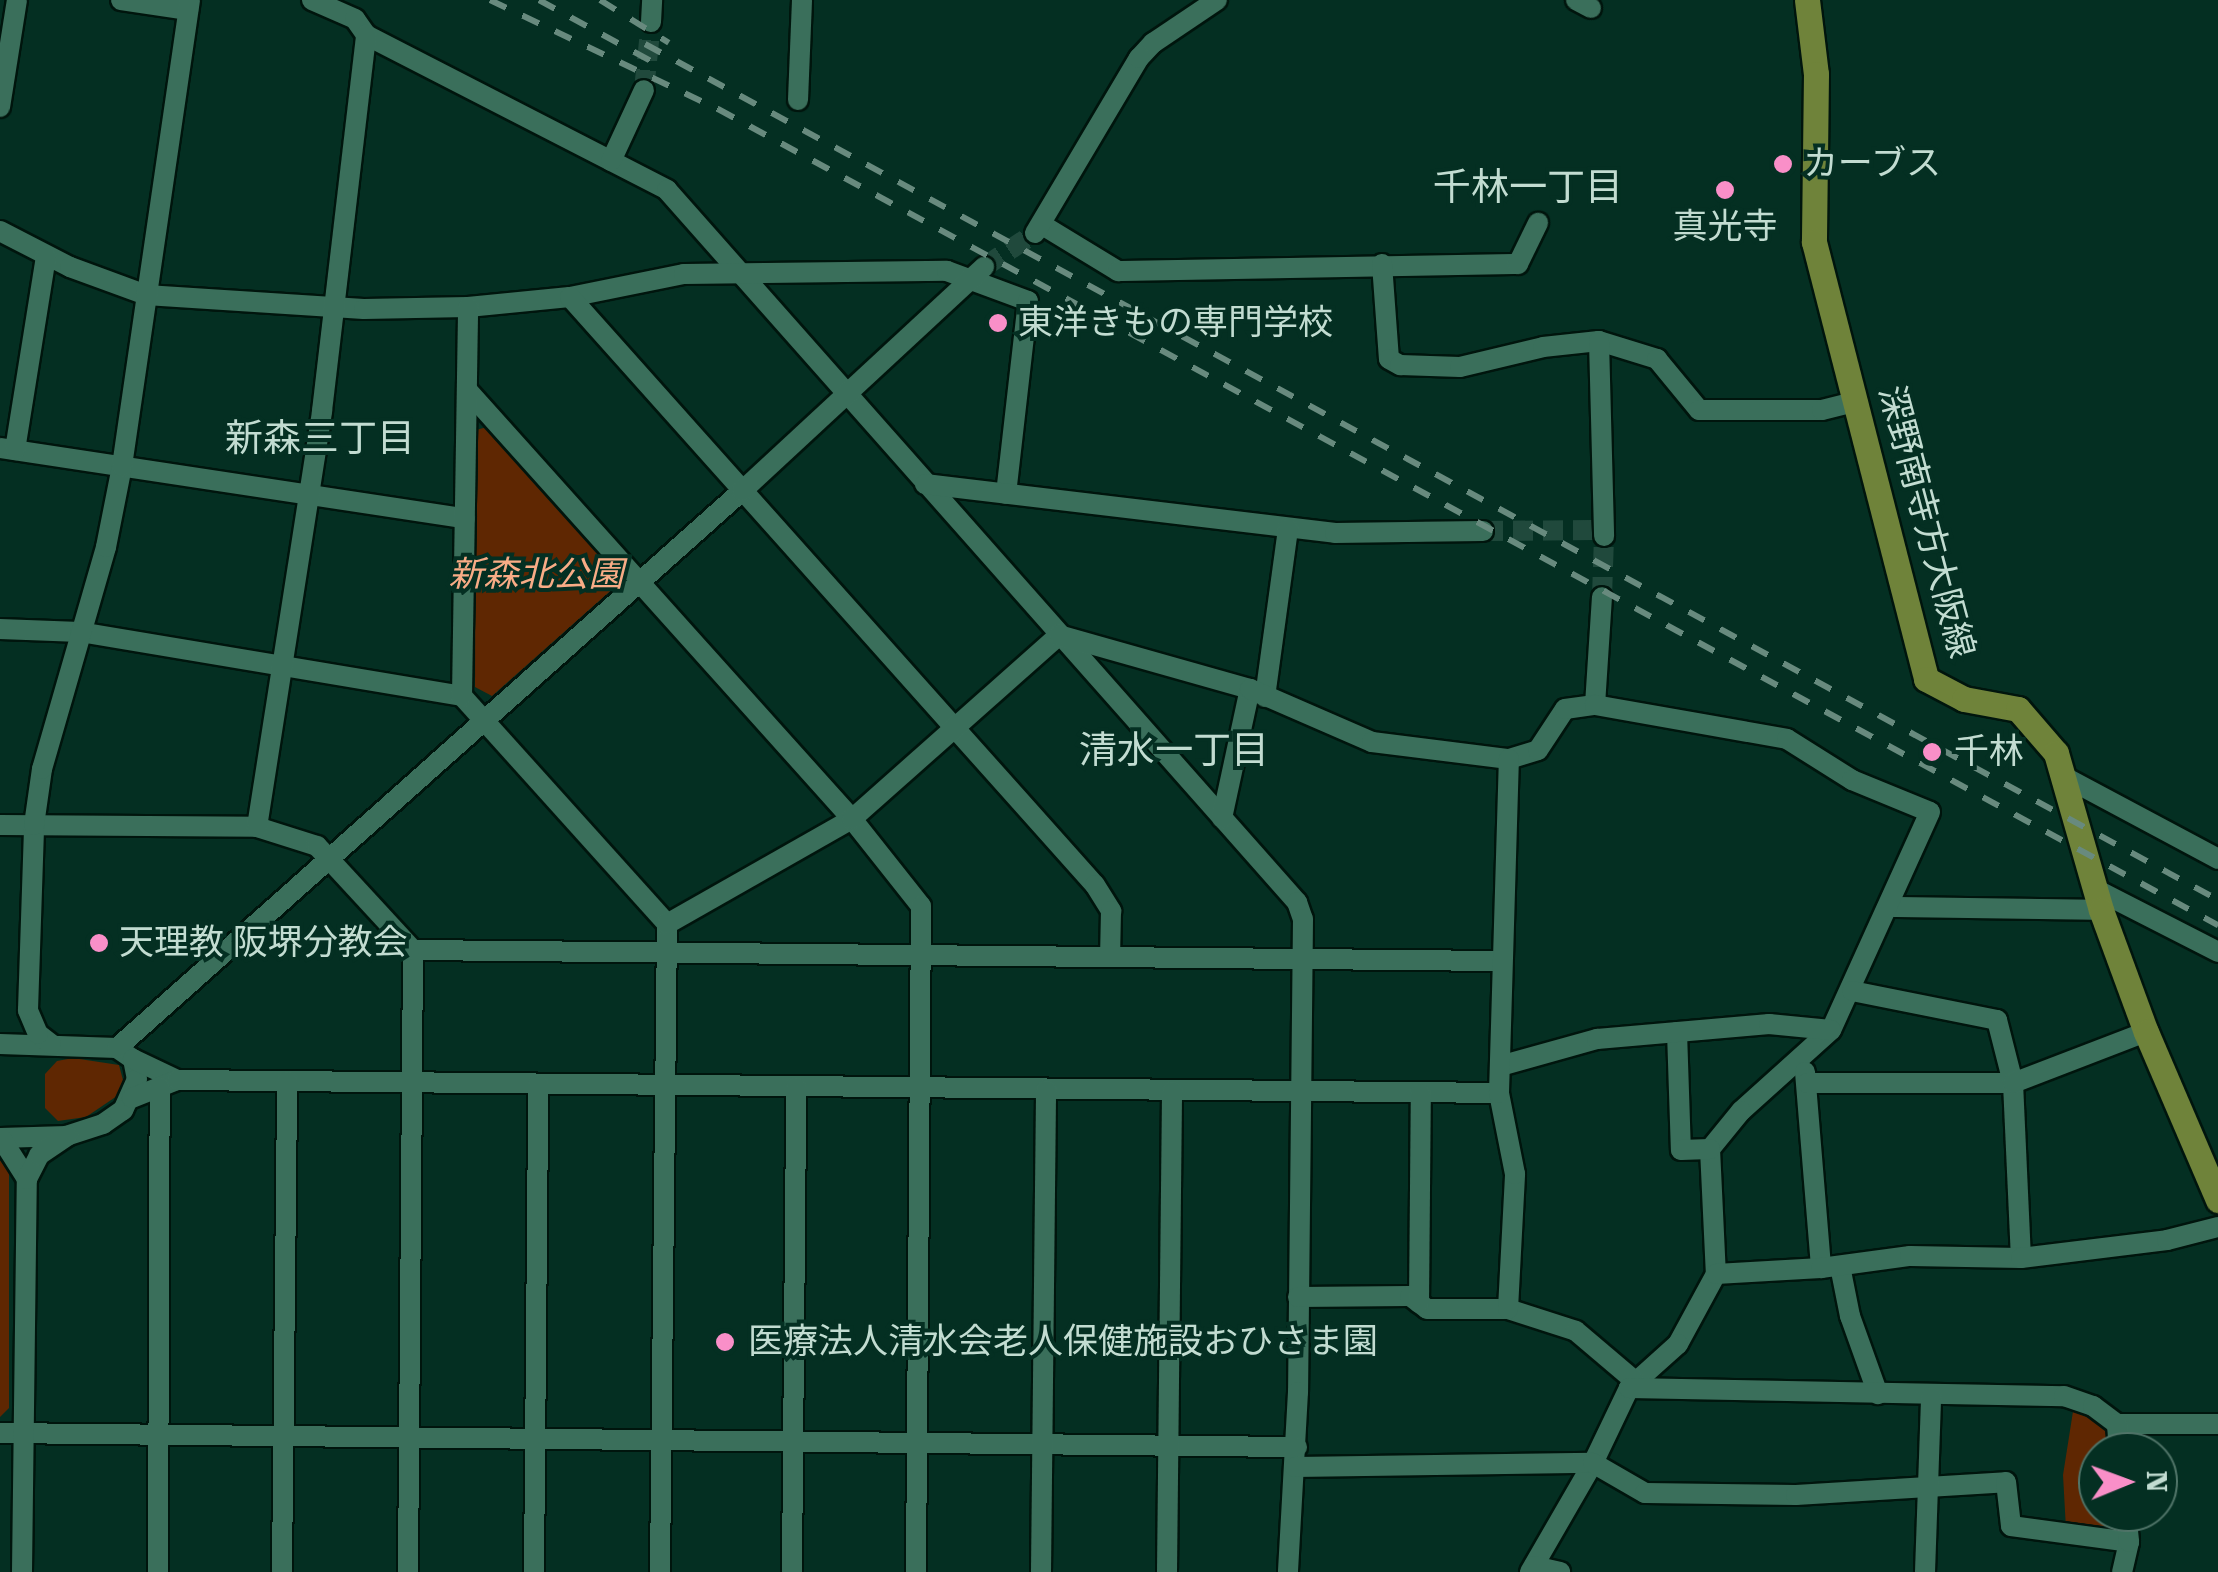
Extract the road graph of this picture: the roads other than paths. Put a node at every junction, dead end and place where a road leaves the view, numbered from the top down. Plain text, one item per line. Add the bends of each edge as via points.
1 (17, 0) edge
2 (121, 0) edge
3 (312, 0) edge
4 (652, 0) edge
5 (802, 0) edge
6 (1216, 0) edge
7 (1807, 0) edge
8 (188, 5) edge
9 (651, 22) tunnel mouth
10 (366, 34) junction
11 (644, 90) tunnel mouth
12 (798, 100) dead end
13 (0, 107) edge
14 (611, 161) junction
15 (1538, 223) dead end
16 (0, 231) edge
17 (46, 256) junction
18 (1382, 264) junction
19 (735, 272) junction
20 (978, 272) junction
21 (146, 295) junction
22 (570, 297) junction
23 (334, 306) junction
24 (468, 307) junction
25 (1598, 341) junction
26 (468, 391) junction
27 (846, 396) junction
28 (1857, 401) junction
29 (8, 449) edge
30 (122, 466) junction
31 (925, 484) junction
32 (742, 490) junction
33 (310, 494) junction
34 (1006, 494) junction
35 (465, 518) junction
36 (1288, 529) junction
37 (1483, 531) tunnel mouth
38 (1601, 532) tunnel mouth
39 (638, 581) junction
40 (1602, 597) tunnel mouth
41 (0, 630) edge
42 (80, 632) junction
43 (1060, 635) junction
44 (282, 666) junction
45 (1257, 693) junction
46 (462, 696) junction
47 (1595, 704) junction
48 (484, 718) junction
49 (954, 729) junction
50 (1509, 760) junction
51 (2060, 775) junction
52 (852, 818) junction
53 (1222, 818) junction
54 (0, 825) edge
55 (34, 825) junction
56 (256, 827) junction
57 (330, 856) junction
58 (2218, 859) edge
59 (2099, 900) junction
60 (1889, 907) junction
61 (667, 924) junction
62 (413, 950) junction
63 (668, 952) junction
64 (2218, 952) edge
65 (922, 955) junction
66 (1110, 957) junction
67 (1302, 957) junction
68 (1500, 961) junction
69 (1852, 990) junction
70 (1831, 1030) junction
71 (1677, 1032) junction
72 (2146, 1032) junction
73 (0, 1044) edge
74 (50, 1044) junction
75 (125, 1054) junction
76 (1802, 1056) junction
77 (1500, 1066) junction
78 (287, 1081) junction
79 (412, 1083) junction
80 (1807, 1083) junction
81 (2014, 1083) junction
82 (168, 1084) junction
83 (538, 1084) junction
84 (667, 1085) junction
85 (796, 1087) junction
86 (921, 1088) junction
87 (1046, 1090) junction
88 (1172, 1092) junction
89 (1301, 1092) junction
90 (1499, 1093) junction
91 (1421, 1094) junction
92 (132, 1098) junction
93 (67, 1136) junction
94 (0, 1138) edge
95 (1710, 1149) junction
96 (27, 1179) junction
97 (2218, 1200) edge
98 (2218, 1227) edge
99 (2020, 1258) junction
100 (1831, 1267) junction
101 (1716, 1274) junction
102 (1298, 1297) junction
103 (1419, 1302) junction
104 (1508, 1309) junction
105 (1632, 1385) junction
106 (1878, 1394) junction
107 (1931, 1396) junction
108 (2117, 1424) junction
109 (2218, 1424) edge
110 (2118, 1432) edge
111 (0, 1433) edge
112 (24, 1433) junction
113 (157, 1434) junction
114 (283, 1436) junction
115 (407, 1436) junction
116 (535, 1440) junction
117 (662, 1440) junction
118 (792, 1442) junction
119 (918, 1443) junction
120 (1043, 1444) junction
121 (1168, 1446) junction
122 (1296, 1457) junction
123 (1593, 1463) junction
124 (1926, 1487) junction
125 (2128, 1532) edge
126 (2129, 1542) junction
127 (1532, 1569) edge
128 (22, 1572) edge
129 (158, 1572) edge
130 (282, 1572) edge
131 (408, 1572) edge
132 (534, 1572) edge
133 (660, 1572) edge
134 (792, 1572) edge
135 (916, 1572) edge
136 (1042, 1572) edge
137 (1167, 1572) edge
138 (1288, 1572) edge
139 (1560, 1572) edge
140 (1924, 1572) edge
141 (2122, 1572) edge

1 - 13 street
2 - 8 street
3 - 10 street via 355,20
4 - 9 street
5 - 12 street
6 - 18 street via 1139,58 1040,230 1118,270
7 - 28 main road, 深野南寺方大阪線 via 1816,74 1814,242
8 - 21 street
10 - 14 street
10 - 23 street
11 - 14 street
14 - 19 street via 667,190
15 - 18 street via 1518,264
16 - 17 street
17 - 21 street
17 - 29 street
18 - 25 street via 1389,359 1400,365 1460,367
19 - 20 street
19 - 22 street via 684,274
19 - 27 street
20 - 27 street
20 - 34 street via 1028,300
21 - 23 street
21 - 30 street
22 - 24 street
22 - 32 street
23 - 24 street
23 - 33 street
24 - 26 street
25 - 28 street via 1657,359 1699,410 1822,410
25 - 38 street
26 - 35 street
26 - 39 street
27 - 31 street
27 - 32 street
28 - 51 main road, 深野南寺方大阪線 via 1926,679 1964,699 2018,709 2056,753
29 - 30 street
30 - 33 street
30 - 42 street
31 - 34 street
31 - 43 street
32 - 39 street
32 - 49 street
33 - 35 street
33 - 44 street
34 - 36 street
35 - 46 street
36 - 37 street
36 - 45 street
39 - 48 street
39 - 52 street
40 - 47 street
41 - 42 street
42 - 44 street
42 - 55 street via 42,769
43 - 45 street
43 - 49 street
43 - 53 street
44 - 46 street
44 - 56 street
45 - 50 street via 1372,742
45 - 53 street
46 - 48 street
47 - 50 street via 1564,708 1538,750
47 - 60 street via 1787,739 1852,780 1930,812
48 - 57 street
48 - 61 street
49 - 52 street
49 - 66 street via 1107,900
50 - 68 street
51 - 58 street
51 - 59 main road, 深野南寺方大阪線
52 - 61 street
52 - 65 street via 916,896
53 - 67 street via 1298,902
54 - 55 street
55 - 56 street
55 - 74 street via 28,1010
56 - 57 street
57 - 62 street
57 - 75 street
59 - 60 street
59 - 64 street
59 - 72 main road, 深野南寺方大阪線
60 - 69 street
61 - 63 street
62 - 63 street
62 - 79 street
63 - 65 street
63 - 84 street
65 - 66 street
65 - 86 street
66 - 67 street
67 - 68 street
67 - 89 street
68 - 77 street
69 - 70 street
69 - 81 street via 1997,1020
70 - 71 street via 1770,1024
70 - 76 street
71 - 77 street via 1597,1039
71 - 95 street via 1681,1150
72 - 81 street
72 - 97 main road, 深野南寺方大阪線
73 - 74 street
74 - 75 street
75 - 82 street
75 - 92 street via 137,1078
76 - 80 street
76 - 95 street
77 - 90 street
78 - 79 street
78 - 82 street
78 - 114 street
79 - 83 street
79 - 115 street
80 - 81 street
80 - 100 street
81 - 99 street
82 - 92 street
82 - 113 street
83 - 84 street
83 - 116 street
84 - 85 street
84 - 117 street
85 - 86 street
85 - 118 street
86 - 87 street
86 - 119 street
87 - 88 street
87 - 120 street
88 - 89 street
88 - 121 street
89 - 91 street
89 - 102 street
90 - 91 street
90 - 104 street via 1514,1174
91 - 103 street
92 - 93 street via 104,1124
93 - 94 street
93 - 96 street via 39,1155
94 - 96 street
95 - 101 street
96 - 112 street
98 - 99 street
99 - 100 street via 1910,1256
100 - 101 street
100 - 106 street
101 - 105 street via 1678,1344
102 - 103 street via 1410,1296
102 - 122 street
103 - 104 street via 1427,1309
104 - 105 street via 1576,1331
105 - 106 street
105 - 123 street
106 - 107 street
107 - 108 street via 2064,1396
107 - 124 street
108 - 109 street
108 - 110 street
111 - 112 street
112 - 113 street
112 - 128 street
113 - 114 street
113 - 129 street
114 - 115 street
114 - 130 street
115 - 116 street
115 - 131 street
116 - 117 street
116 - 132 street
117 - 118 street
117 - 133 street
118 - 119 street
118 - 134 street
119 - 120 street
119 - 135 street
120 - 121 street
120 - 136 street
121 - 122 street
121 - 137 street
122 - 123 street
122 - 138 street
123 - 124 street via 1644,1493 1796,1495
123 - 127 street
124 - 126 street via 2006,1482 2011,1526
124 - 140 street
125 - 126 street
126 - 141 street
127 - 139 street

